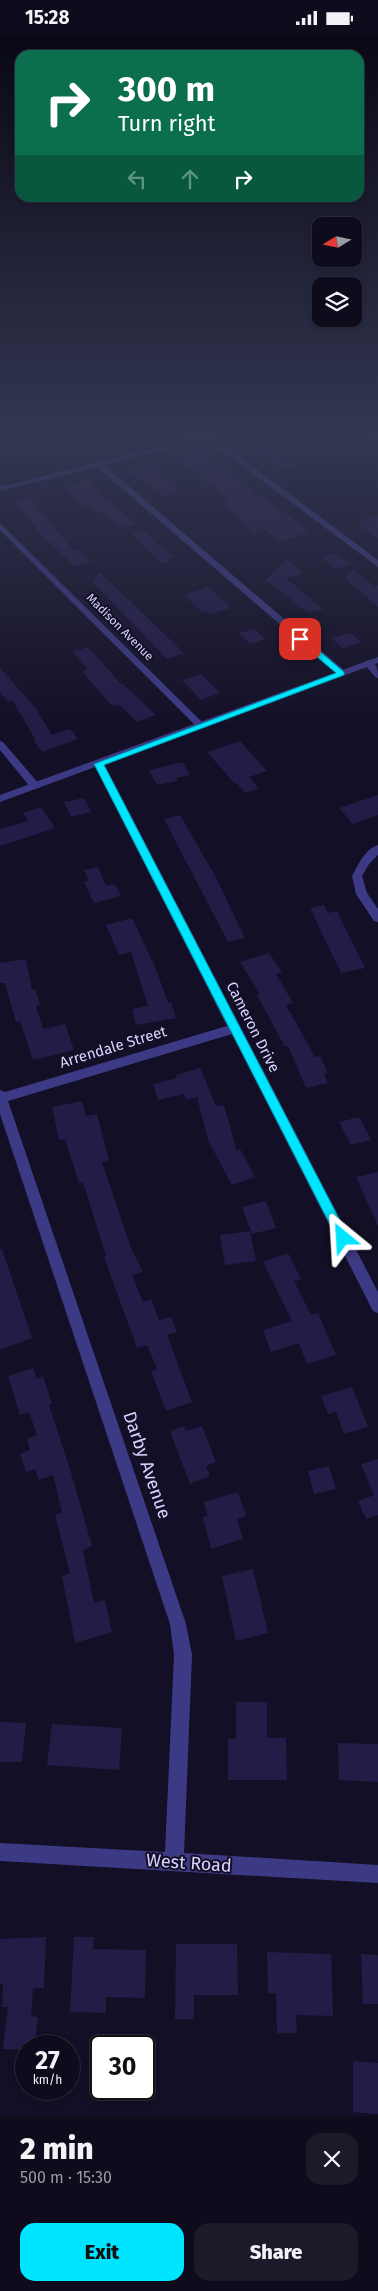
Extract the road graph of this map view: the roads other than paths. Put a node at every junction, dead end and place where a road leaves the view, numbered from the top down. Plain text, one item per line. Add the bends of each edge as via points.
1 (7, 532) edge
2 (177, 532) edge
3 (336, 532) edge
4 (378, 564) edge
5 (373, 662) edge
6 (342, 673) junction
7 (378, 675) edge
8 (201, 726) junction
9 (0, 744) edge
10 (99, 764) junction
11 (35, 786) junction
12 (0, 799) edge
13 (378, 849) edge
14 (378, 918) edge
15 (235, 1028) junction
16 (0, 1097) edge
17 (374, 1289) edge
18 (378, 1306) edge
19 (0, 1851) edge
20 (174, 1861) junction
21 (378, 1874) edge

1 - 8 street, Madison Avenue
2 - 6 street
3 - 4 street
5 - 6 street
5 - 7 street
6 - 8 street
8 - 10 street
9 - 11 street
10 - 11 street
10 - 15 street, Cameron Drive
11 - 12 street
13 - 14 street via 365,861 357,876 362,895
15 - 16 street, Arrendale Street
15 - 17 street, Cameron Drive
16 - 20 street, Darby Avenue via 178,1624 183,1655
17 - 18 street, Cameron Drive
19 - 20 street, West Road
20 - 21 street, West Road

